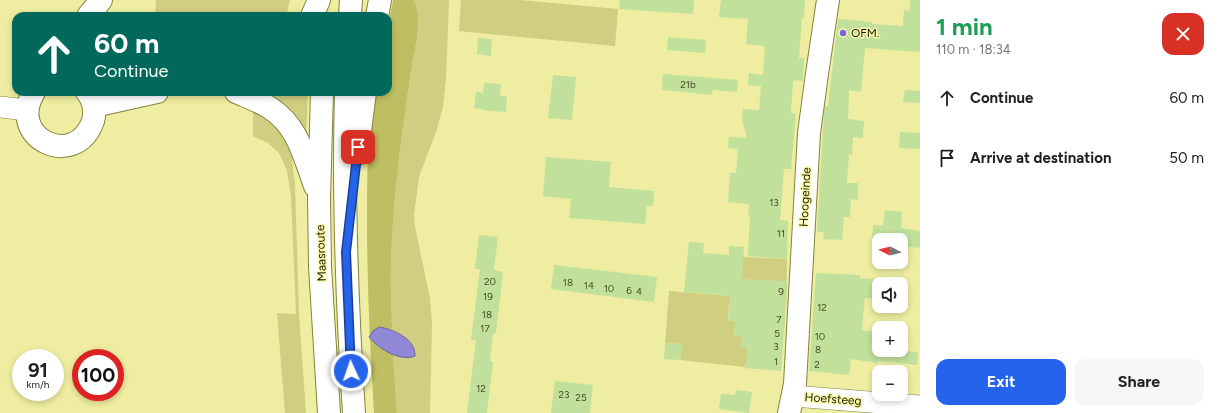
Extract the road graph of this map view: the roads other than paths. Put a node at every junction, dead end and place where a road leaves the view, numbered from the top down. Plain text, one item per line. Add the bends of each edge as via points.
1 (101, 0) edge
2 (319, 0) edge
3 (328, 0) edge
4 (351, 0) edge
5 (380, 0) edge
6 (828, 0) edge
7 (91, 12) edge
8 (314, 12) edge
9 (326, 12) edge
10 (350, 12) edge
11 (378, 12) edge
12 (119, 96) edge
13 (244, 96) edge
14 (322, 96) edge
15 (346, 96) edge
16 (365, 96) edge
17 (90, 99) edge
18 (30, 101) edge
19 (0, 106) edge
20 (319, 198) junction
21 (346, 252) junction
22 (791, 404) edge
23 (920, 406) edge
24 (329, 413) edge
25 (354, 413) edge

1 - 7 main road
2 - 8 main road
3 - 9 main road
4 - 10 main road
5 - 11 main road
6 - 22 main road, Hoogeinde via 809,133
12 - 17 main road
13 - 20 main road via 269,108 288,123 300,144
14 - 20 main road, Maasroute
15 - 21 main road, Maasroute
16 - 21 main road
17 - 18 main road via 94,118 90,129 83,138 73,144 62,146 50,145 40,140 32,131 28,121
18 - 19 street
20 - 24 main road, Maasroute via 320,266
21 - 25 main road, Maasroute
22 - 23 street, Hoefsteeg

